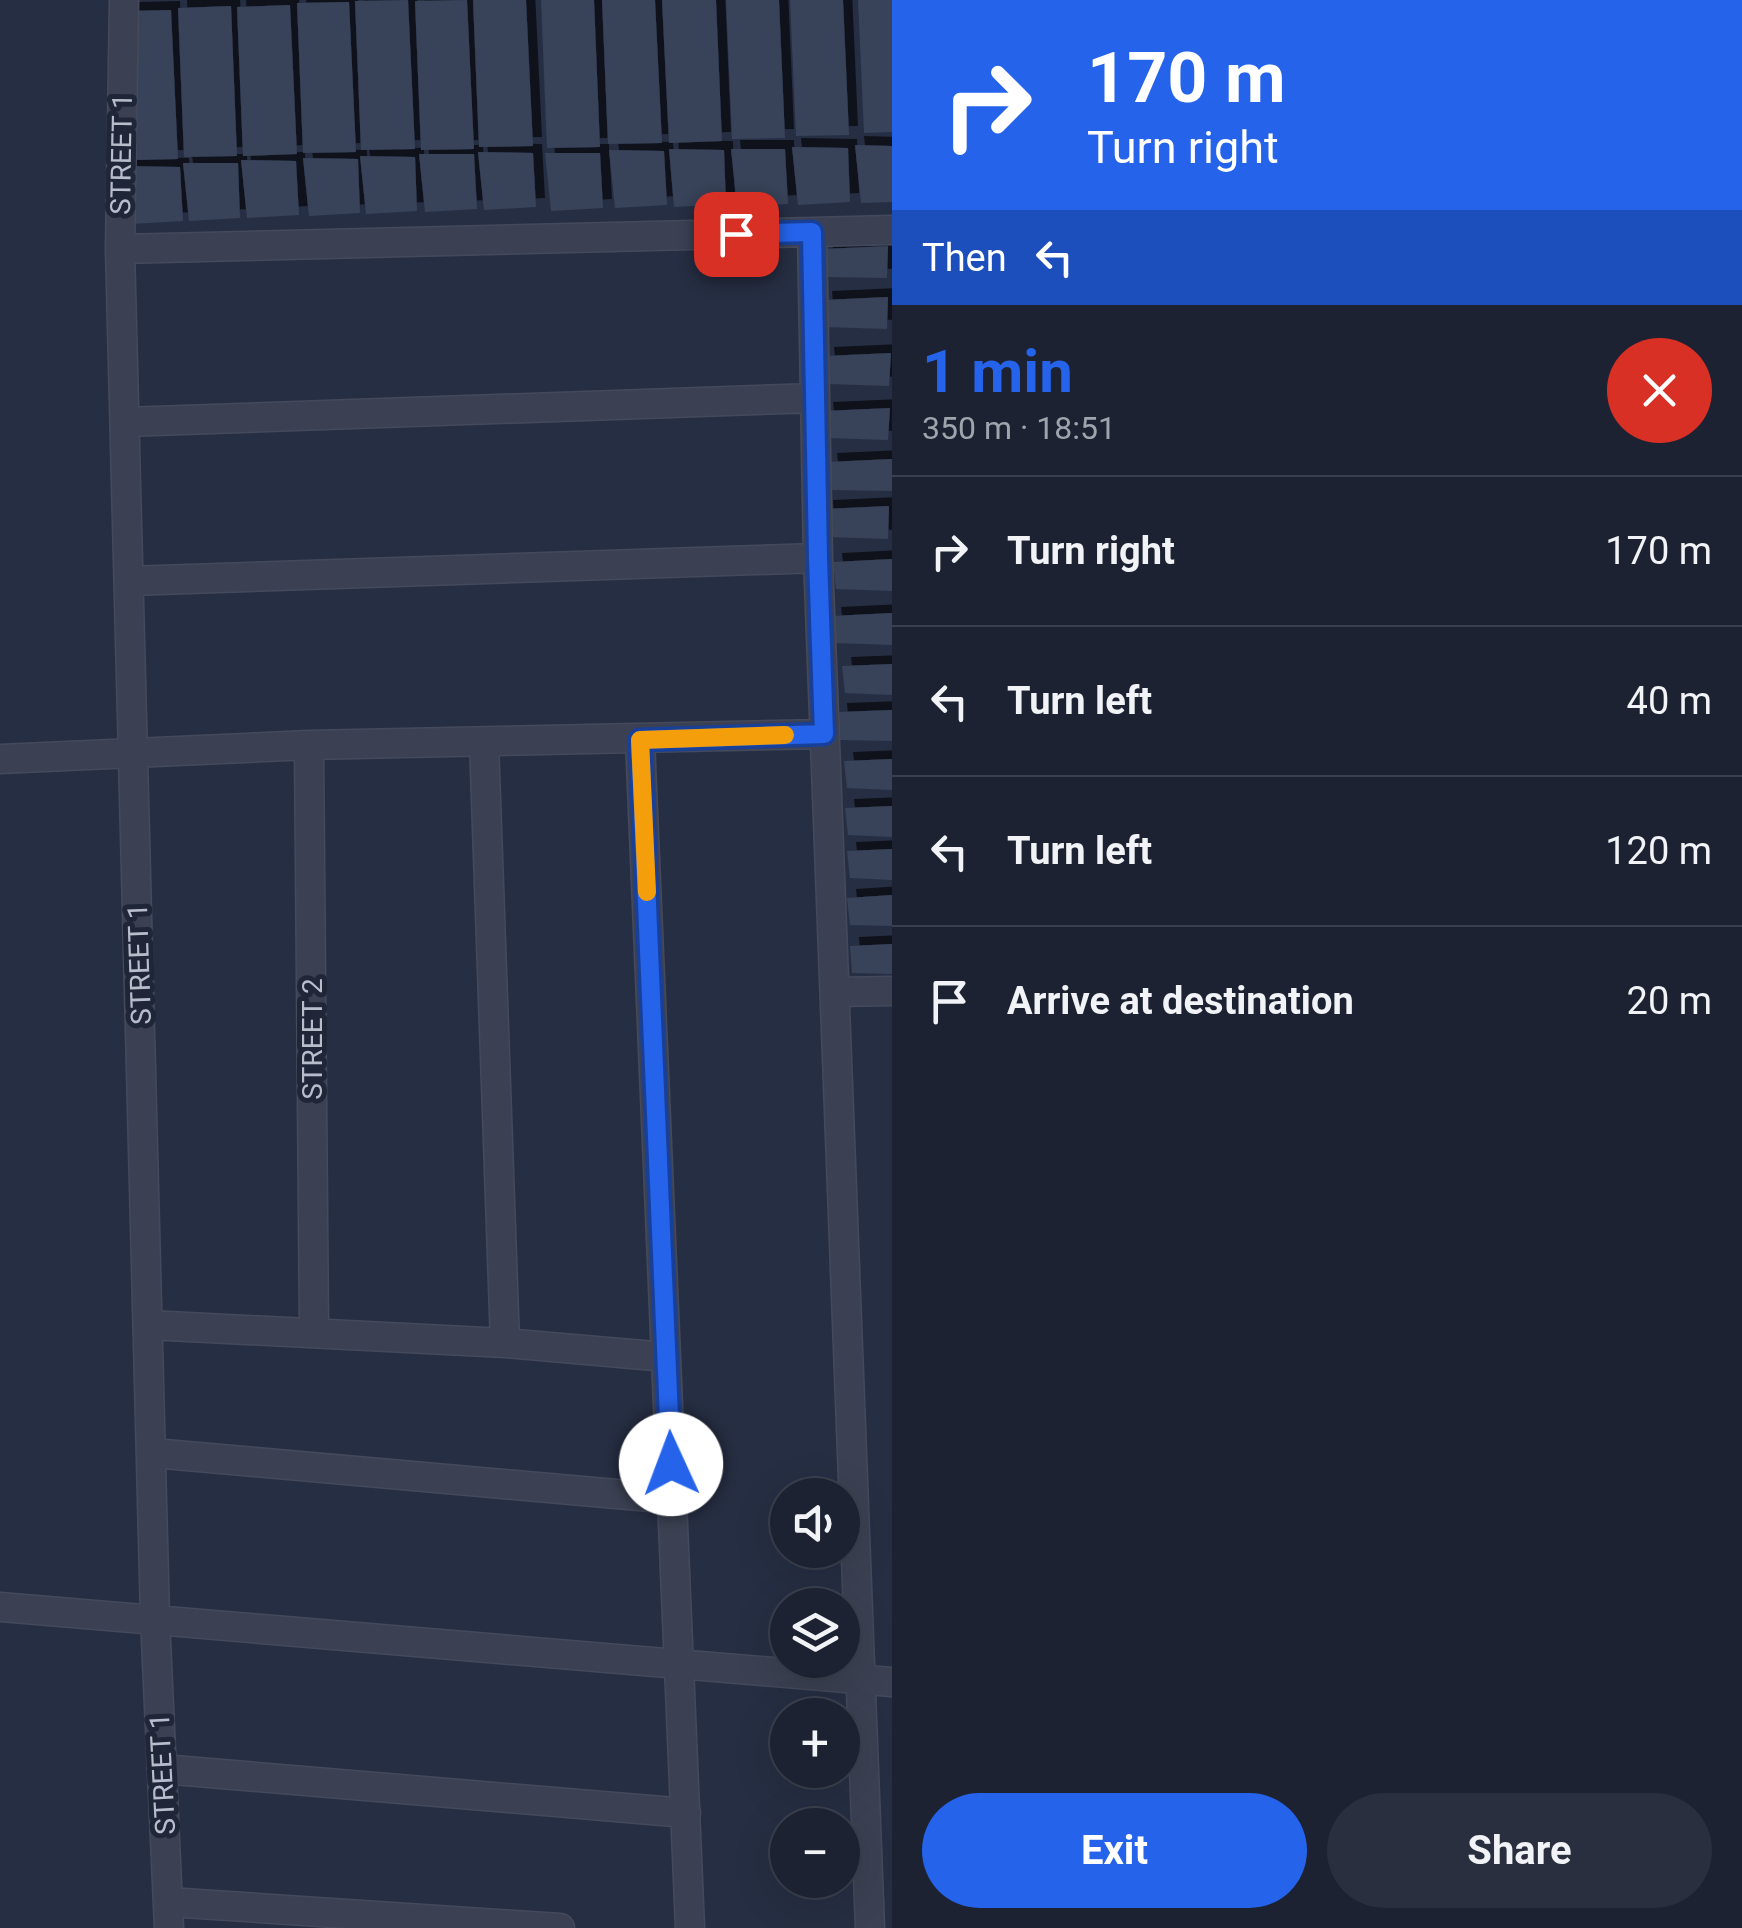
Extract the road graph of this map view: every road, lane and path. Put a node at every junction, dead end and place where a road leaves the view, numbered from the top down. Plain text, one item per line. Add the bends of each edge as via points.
1 (124, 0) edge
2 (892, 230) edge
3 (812, 232) junction
4 (120, 248) junction
5 (815, 398) junction
6 (125, 422) junction
7 (818, 558) junction
8 (129, 581) junction
9 (824, 734) junction
10 (640, 740) junction
11 (484, 742) junction
12 (309, 745) junction
13 (132, 751) junction
14 (0, 758) edge
15 (892, 991) edge
16 (834, 992) junction
17 (150, 1325) junction
18 (314, 1332) junction
19 (505, 1343) junction
20 (666, 1357) junction
21 (153, 1452) junction
22 (673, 1499) junction
23 (0, 1607) edge
24 (155, 1618) junction
25 (681, 1665) junction
26 (862, 1681) junction
27 (892, 1682) edge
28 (162, 1769) junction
29 (686, 1813) junction
30 (168, 1915) edge
31 (347, 1921) edge
32 (528, 1927) edge
33 (560, 1928) edge
34 (690, 1928) edge
35 (870, 1928) edge

1 - 4 street, STREET 1
2 - 3 street
3 - 4 street
3 - 5 street
4 - 6 street, STREET 1
5 - 6 street
5 - 7 street
6 - 8 street, STREET 1
7 - 8 street
7 - 9 street
8 - 13 street, STREET 1
9 - 10 street
9 - 16 street
10 - 11 street
10 - 20 street
11 - 12 street
11 - 19 street
12 - 13 street
12 - 18 street, STREET 2
13 - 14 street
13 - 17 street, STREET 1
15 - 16 street
16 - 26 street
17 - 18 street
17 - 21 street, STREET 1
18 - 19 street
19 - 20 street
20 - 22 street
21 - 22 street
21 - 24 street, STREET 1
22 - 25 street
23 - 24 street
24 - 25 street
24 - 28 street, STREET 1
25 - 26 street
25 - 29 street
26 - 27 street
26 - 35 street
28 - 29 street
28 - 30 street, STREET 1
29 - 34 street
30 - 31 street
31 - 32 street
32 - 33 street

